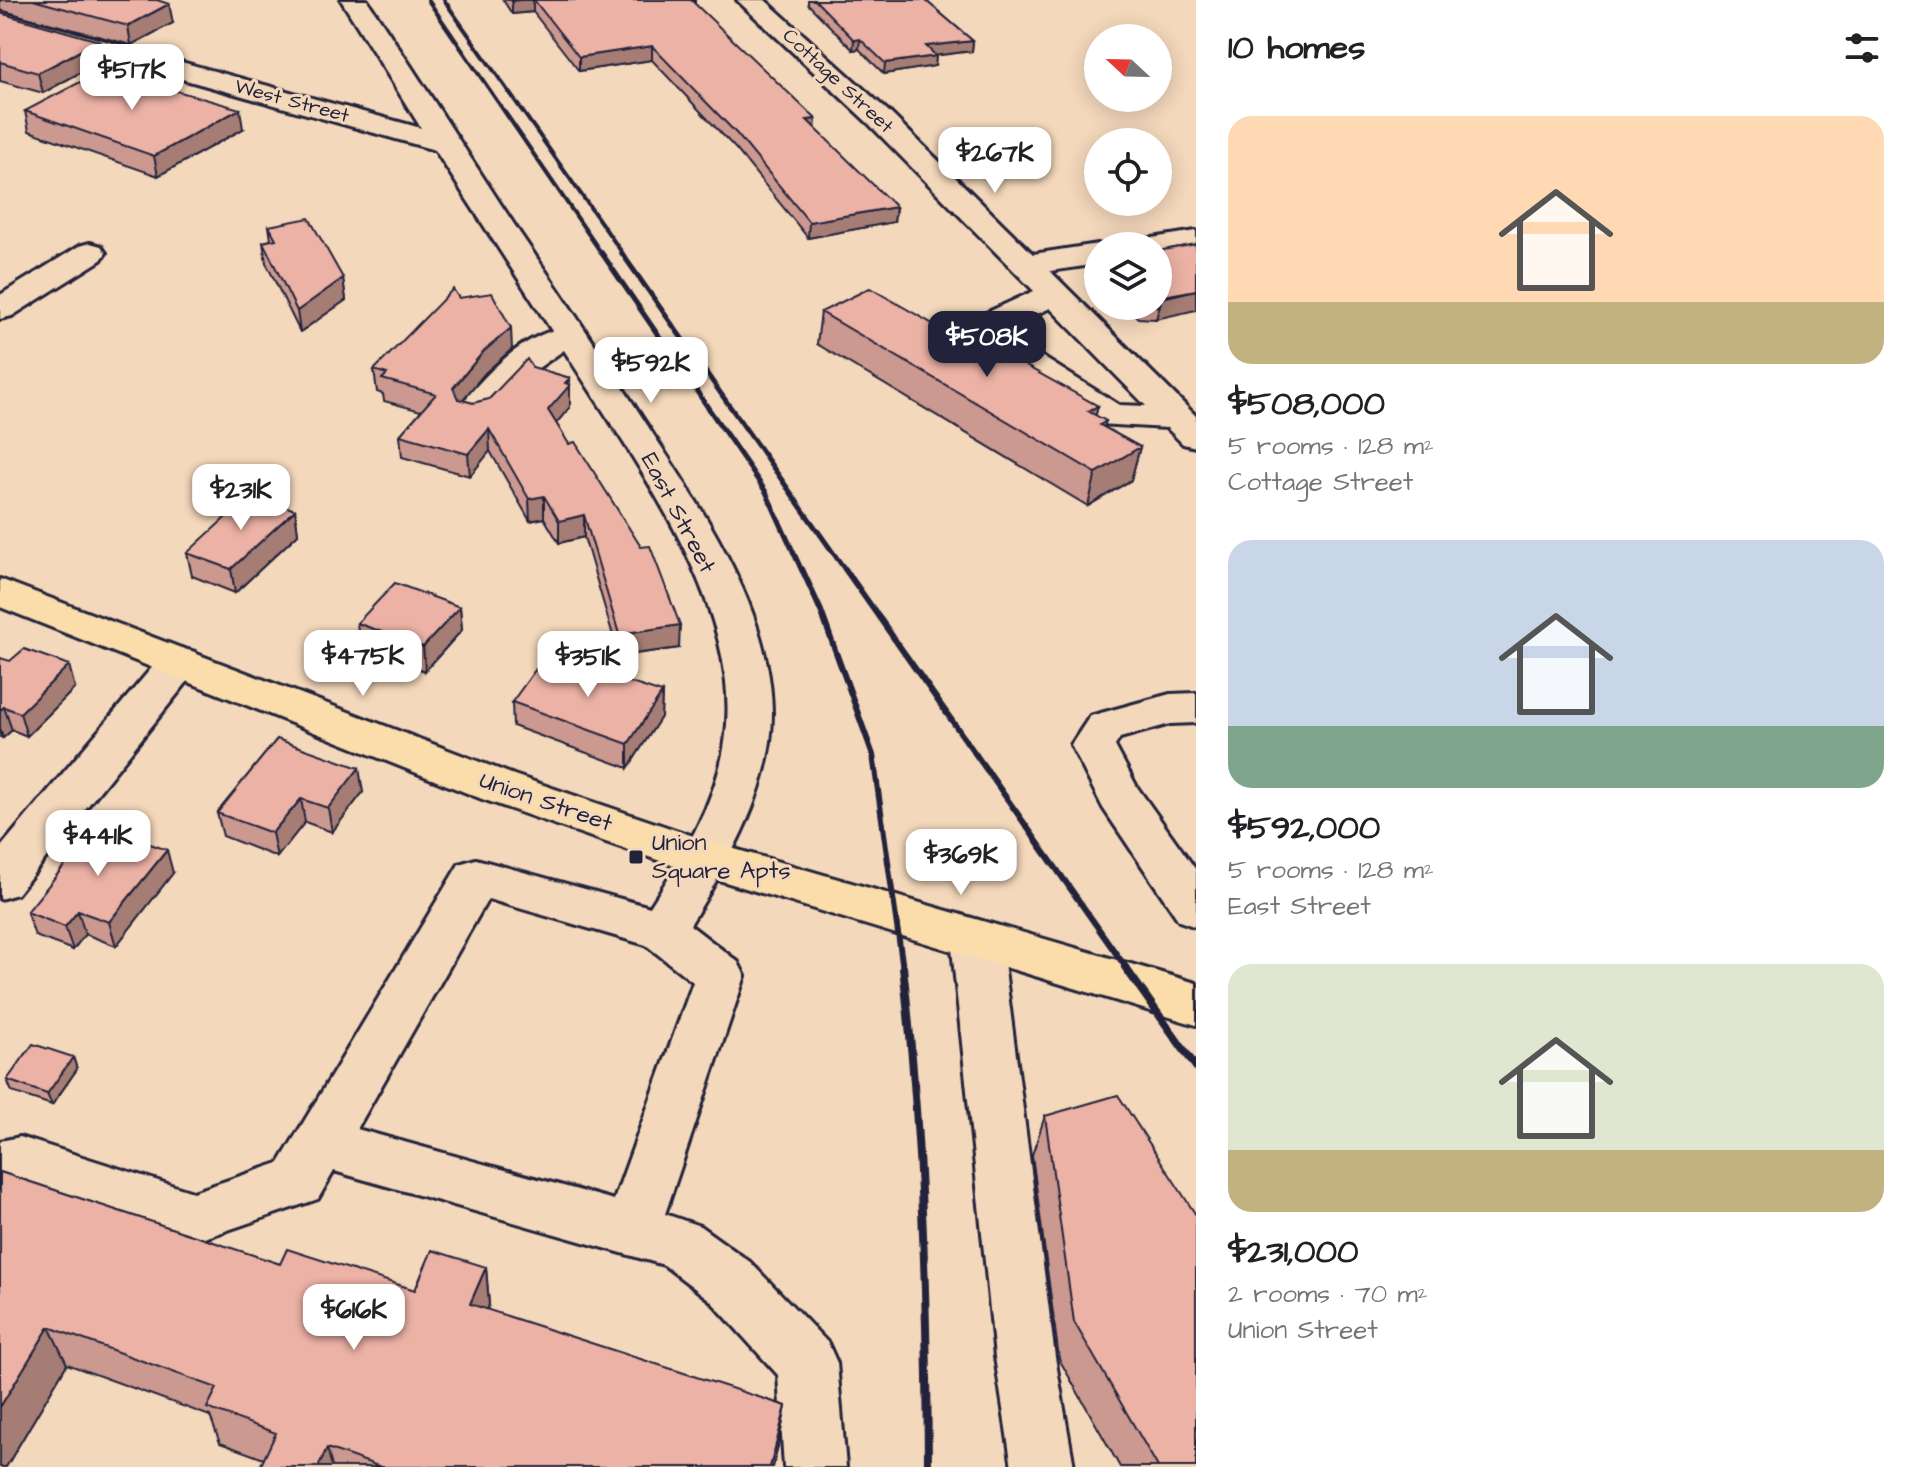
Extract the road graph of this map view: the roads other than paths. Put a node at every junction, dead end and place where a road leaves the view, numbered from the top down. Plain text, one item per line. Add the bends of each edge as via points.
1 (354, 0) edge
2 (751, 0) edge
3 (0, 20) edge
4 (446, 144) junction
5 (1196, 240) edge
6 (1172, 244) edge
7 (90, 253) dead end
8 (1084, 256) edge
9 (1026, 265) junction
10 (1055, 294) junction
11 (0, 309) edge
12 (572, 336) junction
13 (475, 411) edge
14 (1187, 426) edge
15 (0, 592) edge
16 (180, 662) junction
17 (1196, 708) edge
18 (706, 858) junction
19 (0, 881) edge
20 (1196, 908) edge
21 (662, 930) junction
22 (976, 939) junction
23 (1196, 1004) edge
24 (320, 1143) junction
25 (0, 1165) edge
26 (631, 1231) junction
27 (815, 1467) edge
28 (1043, 1467) edge

1 - 4 street, East Street
2 - 9 street, Cottage Street
3 - 4 street, West Street
4 - 12 street, East Street
5 - 6 street
7 - 11 street
8 - 9 street
9 - 10 street, Cottage Street
10 - 14 street, Cottage Street
10 - 14 street via 976,330 1111,416
12 - 13 street via 535,350
12 - 18 street, East Street via 679,510 735,622 748,676 746,756
15 - 16 main road, Union Street
16 - 18 main road, Union Street via 498,787
16 - 19 street
17 - 20 street via 1170,709 1105,727 1093,745 1119,796
18 - 21 street, East Street
18 - 22 main road, Union Street
21 - 24 street via 476,877
21 - 26 street via 720,976
22 - 23 main road, Union Street
22 - 28 street via 1025,1357
24 - 25 street via 298,1182 193,1217 20,1161
24 - 26 street
26 - 27 street via 680,1244 730,1281 807,1363

